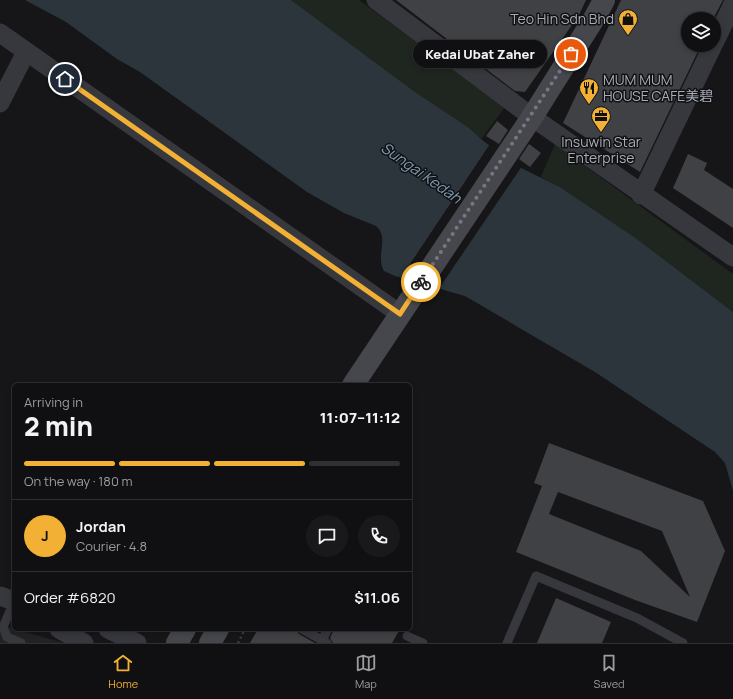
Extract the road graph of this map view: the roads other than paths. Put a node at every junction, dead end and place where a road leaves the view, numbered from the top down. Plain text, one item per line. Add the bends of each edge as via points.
1 (376, 0) edge
2 (604, 0) edge
3 (733, 4) edge
4 (721, 29) edge
5 (0, 33) edge
6 (26, 52) junction
7 (710, 52) edge
8 (0, 103) edge
9 (527, 124) junction
10 (641, 195) junction
11 (733, 257) edge
12 (405, 307) junction
13 (354, 383) edge
14 (0, 596) edge
15 (12, 601) edge
16 (12, 607) edge
17 (63, 631) edge
18 (112, 631) edge
19 (184, 631) edge
20 (217, 631) edge
21 (306, 631) edge
22 (328, 631) edge
23 (407, 636) dead end
24 (325, 641) edge
25 (21, 643) edge
26 (84, 643) edge
27 (138, 643) edge
28 (177, 643) edge
29 (210, 643) edge
30 (423, 643) edge
31 (507, 643) edge
32 (683, 643) edge

1 - 9 street
2 - 9 main road
3 - 4 street
5 - 6 street
6 - 8 street
6 - 12 street
7 - 10 street
9 - 10 street
9 - 12 main road
10 - 11 street
12 - 13 main road
14 - 15 street
16 - 25 lane via 3,627 7,637
17 - 26 street
18 - 27 street
19 - 28 main road
20 - 29 main road
21 - 24 lane
22 - 24 lane
23 - 30 lane
31 - 32 lane via 536,576 637,618

